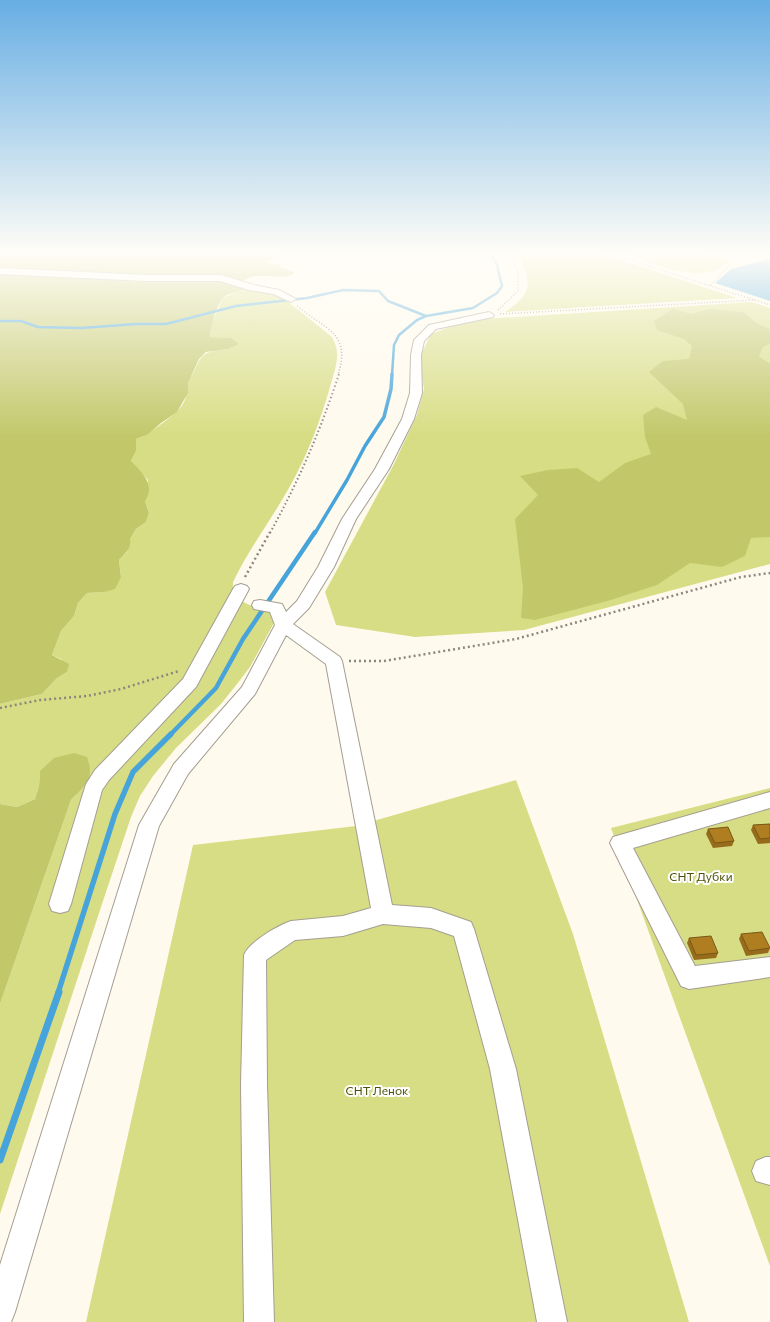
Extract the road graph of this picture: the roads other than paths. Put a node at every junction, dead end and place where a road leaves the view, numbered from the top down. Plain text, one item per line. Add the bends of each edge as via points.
1 (489, 315) road end
2 (241, 590) road end
3 (273, 613) junction
4 (770, 800) edge
5 (60, 904) dead end
6 (383, 914) junction
7 (770, 967) edge
8 (0, 1312) edge
9 (259, 1322) edge
10 (552, 1322) edge

1 - 3 street via 433,327 419,340 416,355 416,393 408,419 382,469 349,519 326,567 303,604
2 - 5 street via 190,683 107,770 93,789
3 - 6 street via 334,661
3 - 8 street via 249,690 181,769 149,825
4 - 7 street via 620,844 688,978
6 - 9 street via 343,926 291,930 255,955 254,1085
6 - 10 street via 431,918 463,929 503,1069

